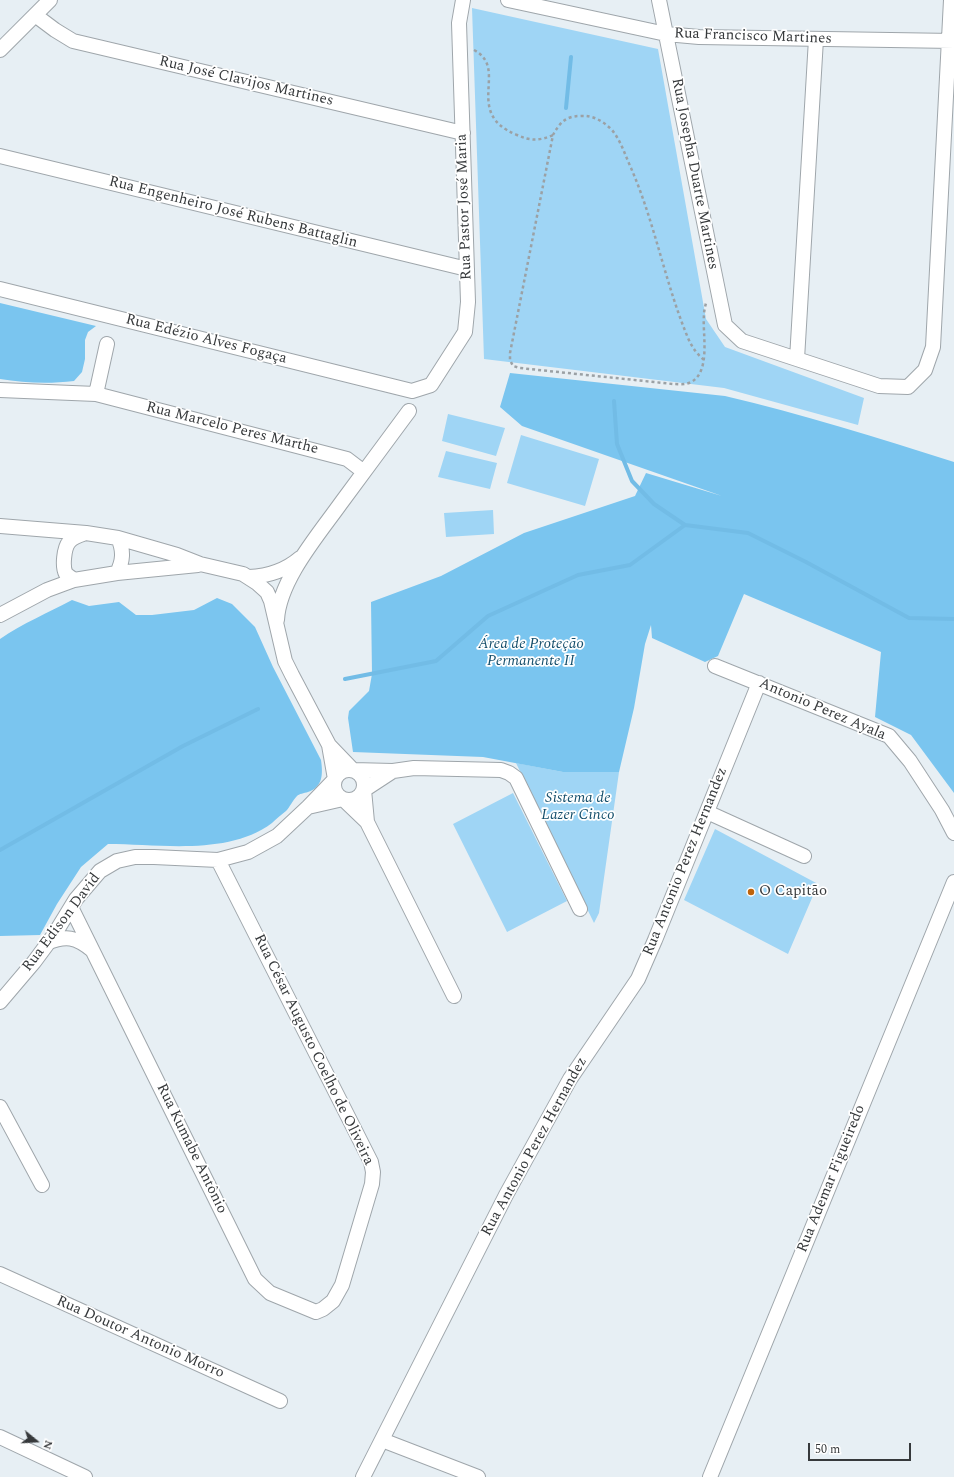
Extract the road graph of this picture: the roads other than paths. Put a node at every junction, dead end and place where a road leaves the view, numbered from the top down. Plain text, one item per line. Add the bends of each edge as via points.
1 (50, 0) edge
2 (463, 0) edge
3 (508, 0) edge
4 (659, 0) edge
5 (951, 0) edge
6 (35, 15) junction
7 (666, 34) junction
8 (816, 39) junction
9 (951, 41) edge
10 (0, 50) edge
11 (463, 133) junction
12 (0, 156) edge
13 (467, 269) junction
14 (0, 289) edge
15 (107, 344) dead end
16 (797, 359) junction
17 (0, 390) edge
18 (412, 391) joint
19 (96, 394) junction
20 (409, 411) dead end
21 (364, 472) junction
22 (0, 526) edge
23 (86, 532) junction
24 (118, 538) junction
25 (305, 553) junction
26 (200, 564) junction
27 (117, 574) junction
28 (249, 577) junction
29 (74, 580) junction
30 (267, 592) junction
31 (284, 592) junction
32 (0, 615) edge
33 (277, 626) junction
34 (715, 666) dead end
35 (759, 683) junction
36 (329, 746) junction
37 (353, 770) junction
38 (393, 771) junction
39 (335, 779) junction
40 (364, 790) junction
41 (343, 799) junction
42 (308, 807) junction
43 (707, 812) junction
44 (367, 822) junction
45 (954, 833) edge
46 (804, 856) dead end
47 (218, 860) junction
48 (954, 882) edge
49 (71, 907) junction
50 (580, 909) dead end
51 (48, 943) junction
52 (92, 950) junction
53 (454, 996) dead end
54 (0, 1002) edge
55 (0, 1107) edge
56 (42, 1185) dead end
57 (0, 1274) edge
58 (323, 1309) joint
59 (280, 1401) dead end
60 (0, 1437) edge
61 (382, 1440) junction
62 (85, 1477) edge
63 (363, 1477) edge
64 (478, 1477) edge
65 (710, 1477) edge

1 - 6 street
2 - 11 street, Rua Pastor José Maria via 459,23
3 - 7 street, Rua Francisco Martines
4 - 7 street, Rua Josepha Duarte Martines
5 - 9 street
6 - 10 street
6 - 11 street, Rua José Clavijos Martines via 73,41
7 - 8 street, Rua Francisco Martines
7 - 16 street, Rua Josepha Duarte Martines via 725,325 742,341
8 - 9 street, Rua Francisco Martines
8 - 16 street
9 - 16 street via 933,348 925,370 908,387 879,386
11 - 13 street, Rua Pastor José Maria
12 - 13 street, Rua Engenheiro José Rubens Battaglin
13 - 18 street, Rua Pastor José Maria via 466,332 431,384
14 - 18 street, Rua Edézio Alves Fogaça
15 - 19 street
17 - 19 street, Rua Marcelo Peres Marthe
19 - 21 street, Rua Marcelo Peres Marthe via 347,459
20 - 21 street
21 - 25 street
22 - 23 street
23 - 24 street
23 - 29 street via 75,537 66,547 64,565 66,573
24 - 26 street
24 - 27 street via 122,559
25 - 28 street via 279,572
25 - 31 street
26 - 27 street
26 - 28 street
27 - 29 street
28 - 30 street
29 - 32 street via 41,592
30 - 31 street via 277,598
30 - 33 street
31 - 33 street
33 - 36 street via 285,661
34 - 35 street, Antonio Perez Ayala
35 - 43 street, Rua Antonio Perez Hernandez
35 - 45 street, Antonio Perez Ayala via 889,736 910,761
36 - 37 street
36 - 39 street
37 - 38 street
37 - 39 street via 343,771
37 - 40 street via 361,776
38 - 40 street
38 - 50 street via 414,768 501,770 516,778
39 - 41 street via 335,791
39 - 42 street, Rua Edison David
40 - 41 street via 354,800
40 - 44 street
41 - 42 street
41 - 44 street
42 - 47 street, Rua Edison David via 277,836 248,852
43 - 46 street
43 - 61 street, Rua Antonio Perez Hernandez via 638,978 570,1079 506,1195
44 - 53 street
47 - 49 street, Rua Edison David via 135,857 117,862 100,871
47 - 58 street, Rua César Augusto Coelho de Oliveira via 371,1162 372,1184 342,1285 333,1301
48 - 65 street, Rua Ademar Figueiredo
49 - 51 street, Rua Edison David
49 - 52 street, Rua Kumabe Antônio
51 - 52 street via 59,938 73,938
51 - 54 street, Rua Edison David
52 - 58 street, Rua Kumabe Antônio via 255,1279 270,1293 316,1312
55 - 56 street
57 - 59 street, Rua Doutor Antonio Morro
60 - 62 street
61 - 63 street, Rua Antonio Perez Hernandez
61 - 64 street

